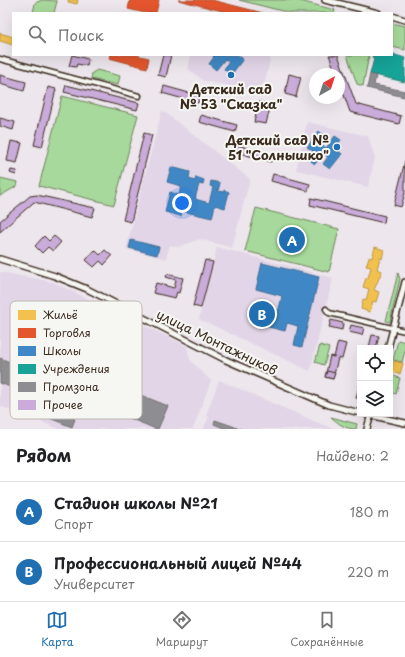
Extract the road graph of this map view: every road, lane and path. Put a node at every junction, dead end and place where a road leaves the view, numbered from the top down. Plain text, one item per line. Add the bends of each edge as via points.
1 (325, 0) edge
2 (374, 12) edge
3 (393, 16) edge
4 (405, 20) edge
5 (0, 59) edge
6 (139, 96) dead end
7 (0, 258) edge
8 (405, 282) edge
9 (110, 301) edge
10 (326, 309) dead end
11 (142, 317) edge
12 (393, 328) junction
13 (405, 331) edge
14 (389, 345) edge
15 (357, 412) edge
16 (369, 417) edge
17 (381, 417) edge
18 (405, 423) edge
19 (368, 429) edge

1 - 2 street
3 - 4 street
5 - 6 street
7 - 9 street, улица Монтажников via 55,276
8 - 12 street
10 - 12 street via 329,313
11 - 15 street, улица Монтажников via 226,360 329,405
12 - 13 street
12 - 14 street
16 - 19 street
17 - 18 street

